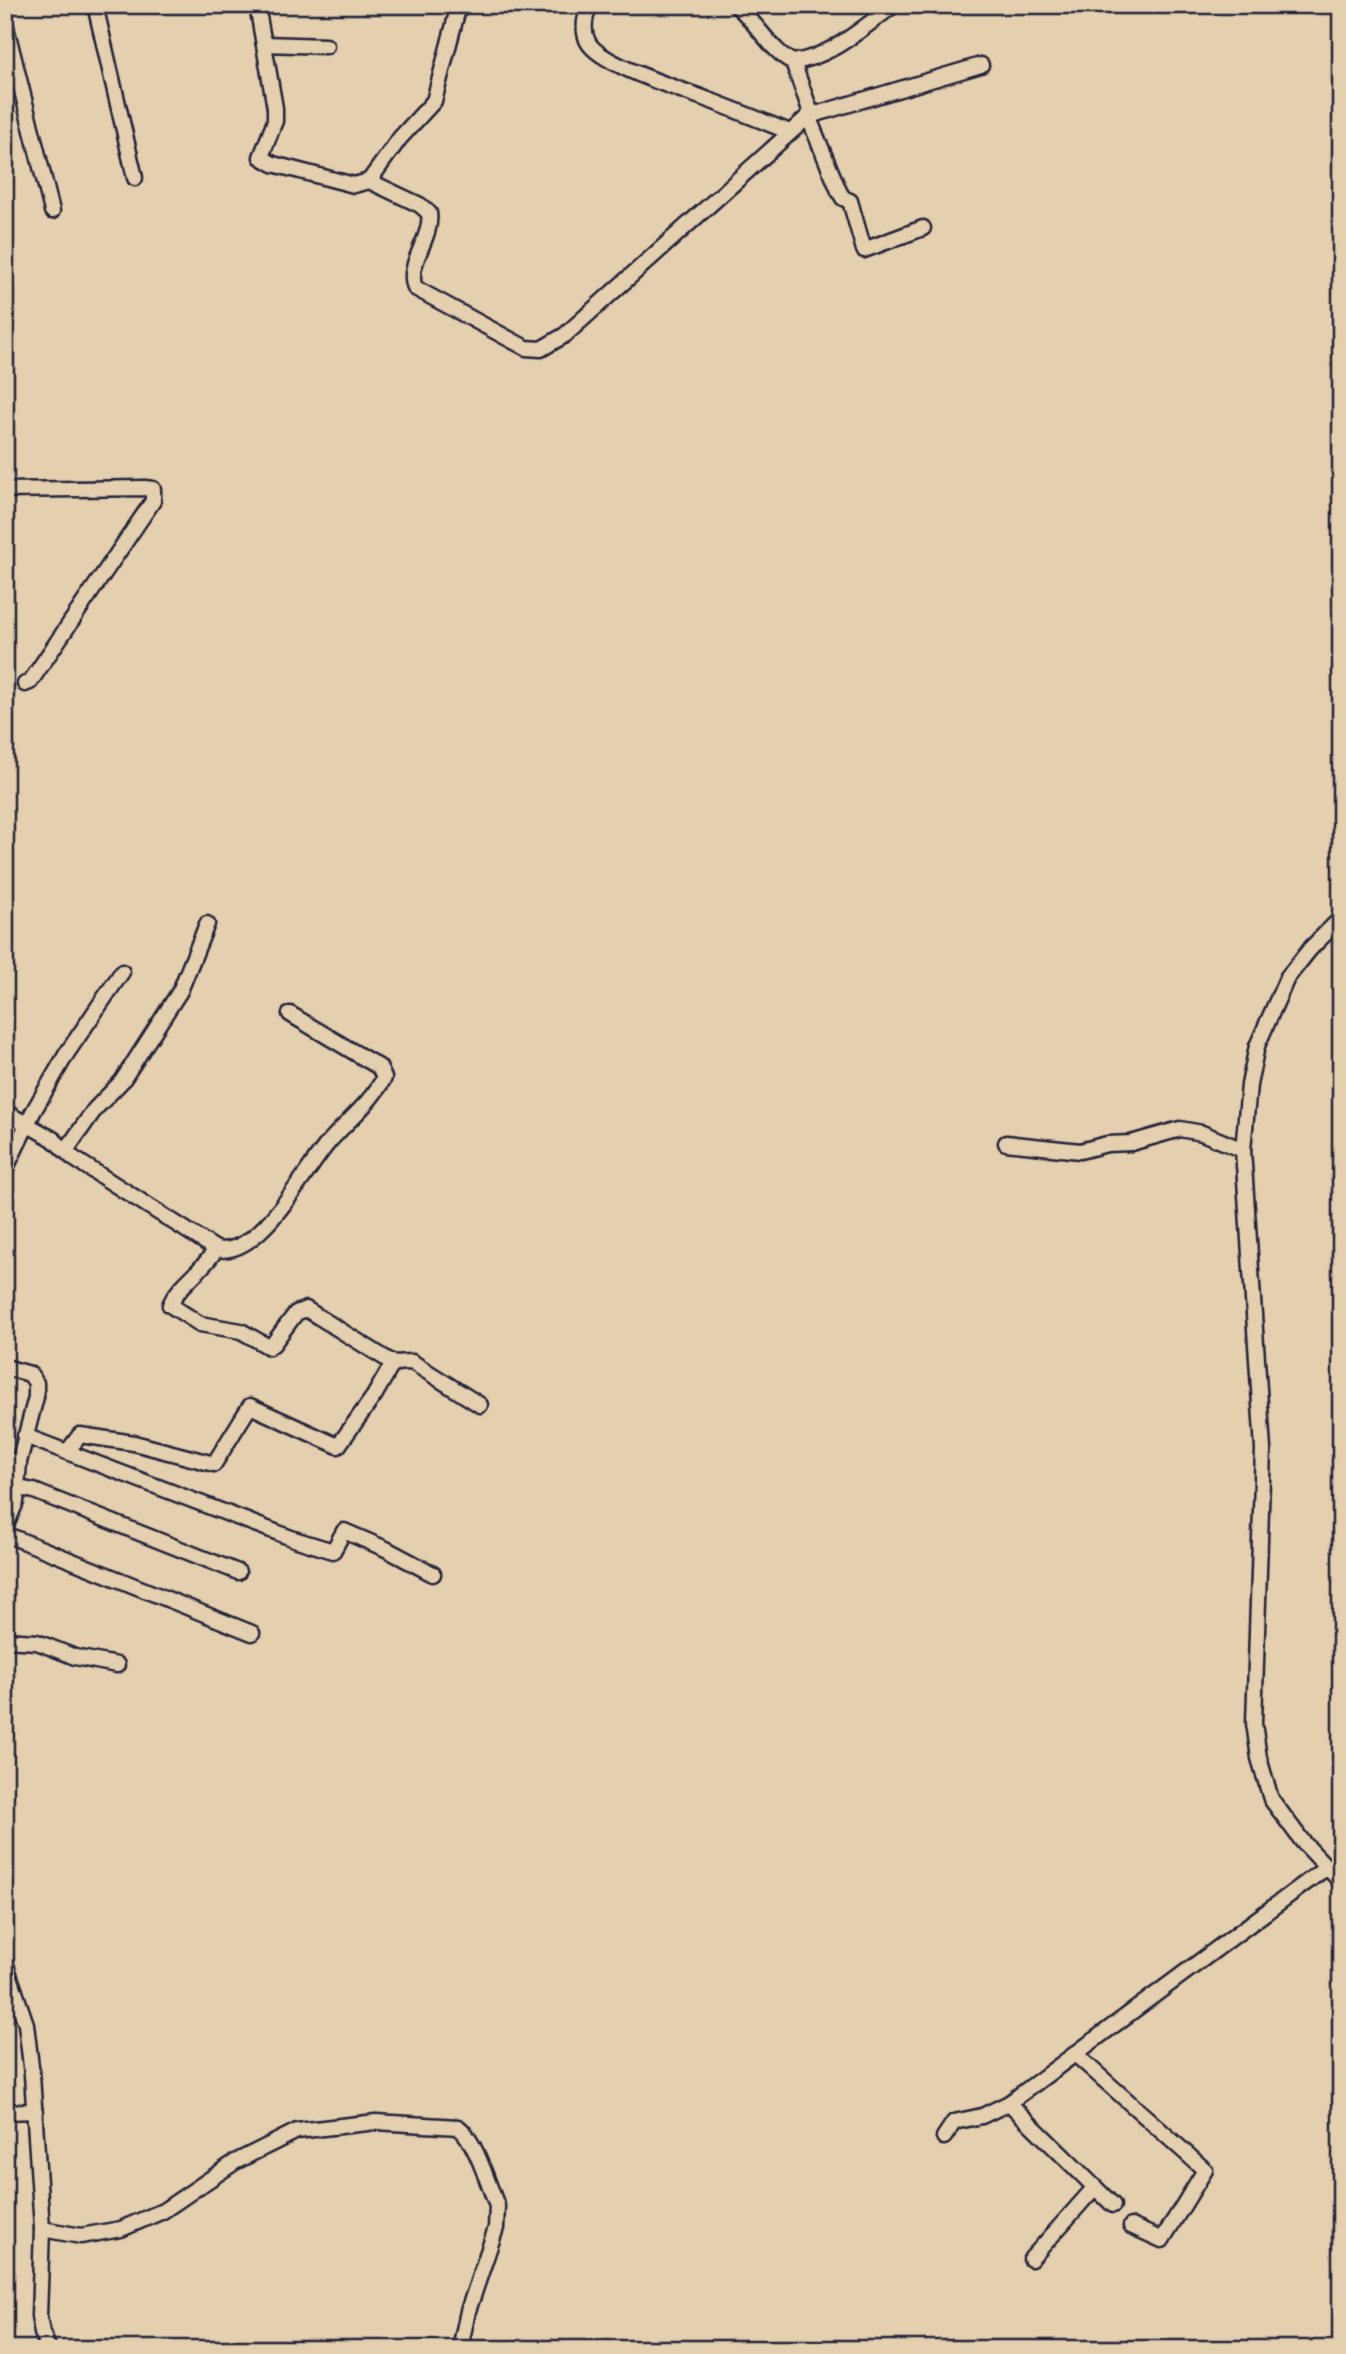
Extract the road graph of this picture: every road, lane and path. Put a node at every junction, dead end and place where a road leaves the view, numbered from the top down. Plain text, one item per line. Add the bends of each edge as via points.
1 (95, 5) edge
2 (257, 5) edge
3 (459, 5) edge
4 (590, 5) edge
5 (736, 5) edge
6 (894, 5) edge
7 (5, 23) edge
8 (264, 44) junction
9 (326, 46) dead end
10 (793, 62) junction
11 (981, 65) dead end
12 (810, 114) junction
13 (790, 132) junction
14 (135, 178) dead end
15 (369, 181) junction
16 (52, 211) dead end
17 (923, 229) dead end
18 (5, 490) edge
19 (25, 684) dead end
20 (1341, 918) edge
21 (207, 924) dead end
22 (122, 972) dead end
23 (290, 1014) dead end
24 (5, 1112) edge
25 (28, 1126) junction
26 (1006, 1143) dead end
27 (67, 1149) junction
28 (1243, 1150) junction
29 (5, 1170) edge
30 (216, 1249) junction
31 (393, 1363) junction
32 (5, 1367) edge
33 (480, 1405) dead end
34 (25, 1436) junction
35 (67, 1452) junction
36 (12, 1461) edge
37 (19, 1488) junction
38 (5, 1528) edge
39 (5, 1534) edge
40 (239, 1572) dead end
41 (433, 1574) dead end
42 (252, 1633) dead end
43 (5, 1640) edge
44 (117, 1665) dead end
45 (1327, 1867) junction
46 (1341, 1882) edge
47 (5, 1962) edge
48 (1075, 2054) junction
49 (1009, 2103) junction
50 (35, 2111) junction
51 (5, 2112) edge
52 (944, 2137) dead end
53 (1095, 2187) junction
54 (1113, 2205) dead end
55 (1131, 2226) dead end
56 (42, 2228) junction
57 (1031, 2259) dead end
58 (49, 2349) edge
59 (460, 2349) edge

1 - 14 street
2 - 8 street
3 - 15 street via 434,101
4 - 13 street via 584,19 586,40 616,64
5 - 10 street via 781,55
6 - 10 street via 824,53
7 - 16 street
8 - 9 street
8 - 15 street via 275,121 261,157 354,185
10 - 12 street
11 - 12 street
12 - 13 street
12 - 17 street via 841,196 850,201 864,250
13 - 15 street via 565,335 541,349 526,348 415,288 413,273 429,213
18 - 19 street via 145,488 155,494
20 - 28 street via 1287,978 1273,1007 1252,1064
21 - 27 street via 174,1000 122,1080
22 - 25 street via 67,1053
23 - 30 street via 379,1068 384,1078 253,1237 240,1247
24 - 25 street
25 - 27 street
25 - 29 street
26 - 28 street via 1080,1151 1180,1129
27 - 30 street via 73,1158
28 - 45 street via 1263,1449 1254,1723 1271,1799
30 - 31 street via 170,1305 200,1324 241,1331 269,1347 296,1313 306,1309
31 - 33 street via 412,1362
31 - 35 street via 338,1446 250,1406 214,1464 134,1443 80,1435
32 - 34 street via 30,1374 36,1383
34 - 35 street
34 - 36 street
35 - 41 street via 333,1551 344,1531
36 - 37 street
37 - 38 street
37 - 40 street
39 - 42 street
43 - 44 street via 37,1642 75,1657
45 - 46 street
45 - 48 street
47 - 50 street via 26,2024
48 - 49 street
48 - 55 street via 1205,2170 1162,2240
49 - 52 street via 954,2122
49 - 53 street
50 - 51 street
50 - 56 street
53 - 54 street
53 - 57 street
56 - 58 street via 39,2316
56 - 59 street via 81,2236 121,2229 163,2211 235,2162 297,2131 376,2122 458,2127 474,2151 498,2215

